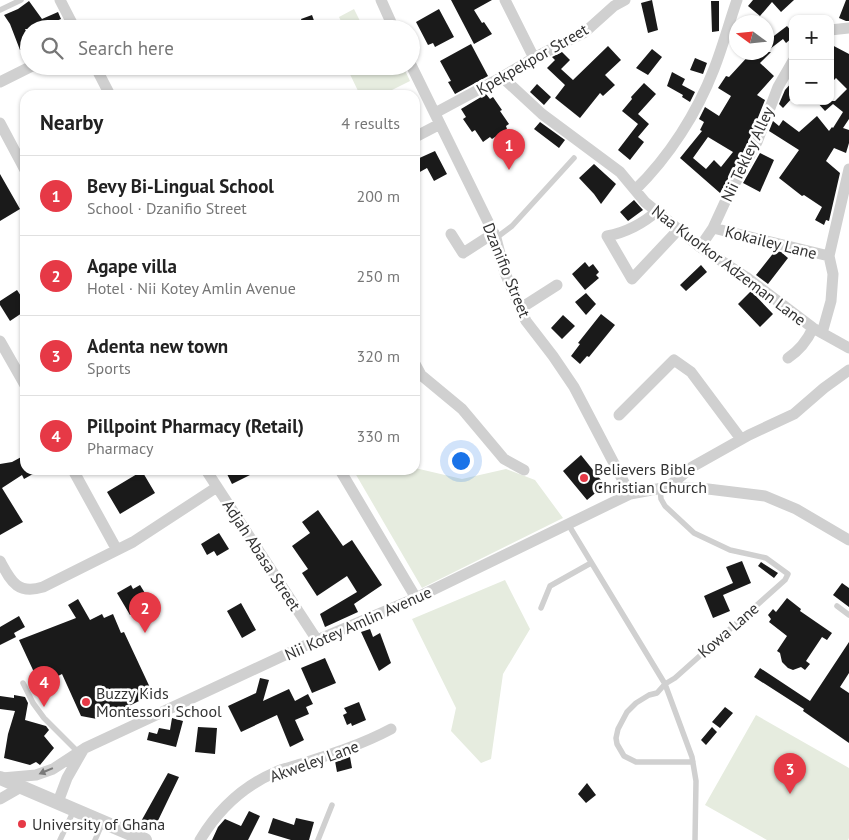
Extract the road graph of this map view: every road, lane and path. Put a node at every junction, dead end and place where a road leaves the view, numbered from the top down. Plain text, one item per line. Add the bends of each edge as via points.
1 (21, 0) edge
2 (60, 0) edge
3 (381, 0) edge
4 (505, 0) edge
5 (625, 0) edge
6 (737, 0) edge
7 (0, 10) edge
8 (70, 20) edge
9 (390, 20) edge
10 (849, 28) edge
11 (834, 30) edge
12 (534, 58) junction
13 (789, 67) edge
14 (20, 72) edge
15 (100, 75) edge
16 (416, 75) edge
17 (502, 77) junction
18 (0, 82) edge
19 (107, 90) edge
20 (435, 113) junction
21 (0, 123) edge
22 (440, 124) junction
23 (420, 134) edge
24 (574, 158) dead end
25 (20, 161) edge
26 (849, 169) edge
27 (635, 190) junction
28 (657, 211) junction
29 (713, 228) junction
30 (678, 229) junction
31 (451, 234) dead end
32 (495, 236) junction
33 (700, 247) junction
34 (829, 256) junction
35 (557, 285) dead end
36 (521, 308) junction
37 (817, 330) junction
38 (0, 341) edge
39 (849, 348) edge
40 (788, 358) dead end
41 (849, 370) edge
42 (420, 373) edge
43 (20, 376) edge
44 (619, 415) dead end
45 (741, 439) junction
46 (524, 470) dead end
47 (76, 475) edge
48 (209, 475) edge
49 (343, 475) edge
50 (217, 486) junction
51 (664, 488) junction
52 (630, 494) junction
53 (568, 524) junction
54 (849, 540) edge
55 (117, 550) junction
56 (0, 561) edge
57 (592, 563) junction
58 (416, 598) junction
59 (836, 606) dead end
60 (541, 608) dead end
61 (849, 615) edge
62 (317, 640) junction
63 (23, 683) dead end
64 (665, 684) junction
65 (391, 729) dead end
66 (82, 750) junction
67 (693, 762) junction
68 (0, 778) edge
69 (22, 787) junction
70 (0, 799) edge
71 (58, 802) junction
72 (332, 805) dead end
73 (74, 810) junction
74 (104, 822) junction
75 (695, 839) edge
76 (60, 840) edge
77 (95, 840) edge
78 (145, 840) edge
79 (200, 840) edge
80 (318, 840) edge
81 (688, 840) edge

1 - 7 lane
2 - 8 street
3 - 9 street
4 - 12 street
5 - 12 street, Kpekpekpor Street via 585,32
6 - 27 street via 713,70 684,128 654,171
10 - 11 street
12 - 17 street, Kpekpekpor Street
13 - 29 street, Nii Tekley Alley
14 - 18 street
15 - 19 street
16 - 20 street, Dzanifio Street
17 - 20 street, Kpekpekpor Street
17 - 27 street, Naa Kuorkor Adzeman Lane via 542,114 620,172
20 - 22 street, Dzanifio Street
21 - 25 street
22 - 23 street
22 - 32 street, Dzanifio Street
24 - 32 lane via 512,226
26 - 34 street
27 - 28 street, Naa Kuorkor Adzeman Lane
28 - 30 street, Naa Kuorkor Adzeman Lane
28 - 30 street via 647,220 607,236 632,279
29 - 33 street, Nii Tekley Alley
29 - 34 street, Kokailey Lane
30 - 33 street, Naa Kuorkor Adzeman Lane
31 - 32 street via 463,253
32 - 36 street, Dzanifio Street via 505,273
33 - 37 street, Naa Kuorkor Adzeman Lane
34 - 37 street via 833,274 831,301
35 - 36 street
36 - 52 street, Dzanifio Street via 526,320 574,387
37 - 39 street, Naa Kuorkor Adzeman Lane
37 - 40 street
38 - 43 street
41 - 45 street via 794,414
42 - 46 street via 462,409 504,459
44 - 45 street via 674,360 691,372
45 - 51 street via 692,467
47 - 55 street
48 - 50 street, Adjah Abasa Street
49 - 58 street
50 - 55 street
50 - 62 street, Adjah Abasa Street
51 - 52 street, Nii Kotey Amlin Avenue
51 - 54 street via 765,496 796,509
51 - 64 lane, Kowa Lane via 661,499 665,506 694,533 730,550 766,558 788,574
52 - 53 street, Nii Kotey Amlin Avenue
53 - 57 lane
53 - 58 street, Nii Kotey Amlin Avenue
55 - 56 street via 34,590 12,582
57 - 60 lane via 550,586
57 - 64 lane
58 - 62 street, Nii Kotey Amlin Avenue
59 - 61 lane
62 - 66 street, Nii Kotey Amlin Avenue
63 - 66 lane via 44,718
64 - 67 lane
64 - 67 lane, Kowa Lane via 658,693 649,695 627,712 618,729 617,744 624,756 636,762
65 - 79 street, Akweley Lane via 371,740 276,772 241,792 228,802
66 -> 68 street, Nii Kotey Amlin Avenue via 36,776
66 - 71 street
67 - 75 lane via 696,781
68 - 69 street
69 - 70 street
69 - 71 street
71 - 73 street
72 - 80 lane
73 - 74 street
73 - 76 lane
74 - 77 lane
74 - 78 street
75 - 81 lane

